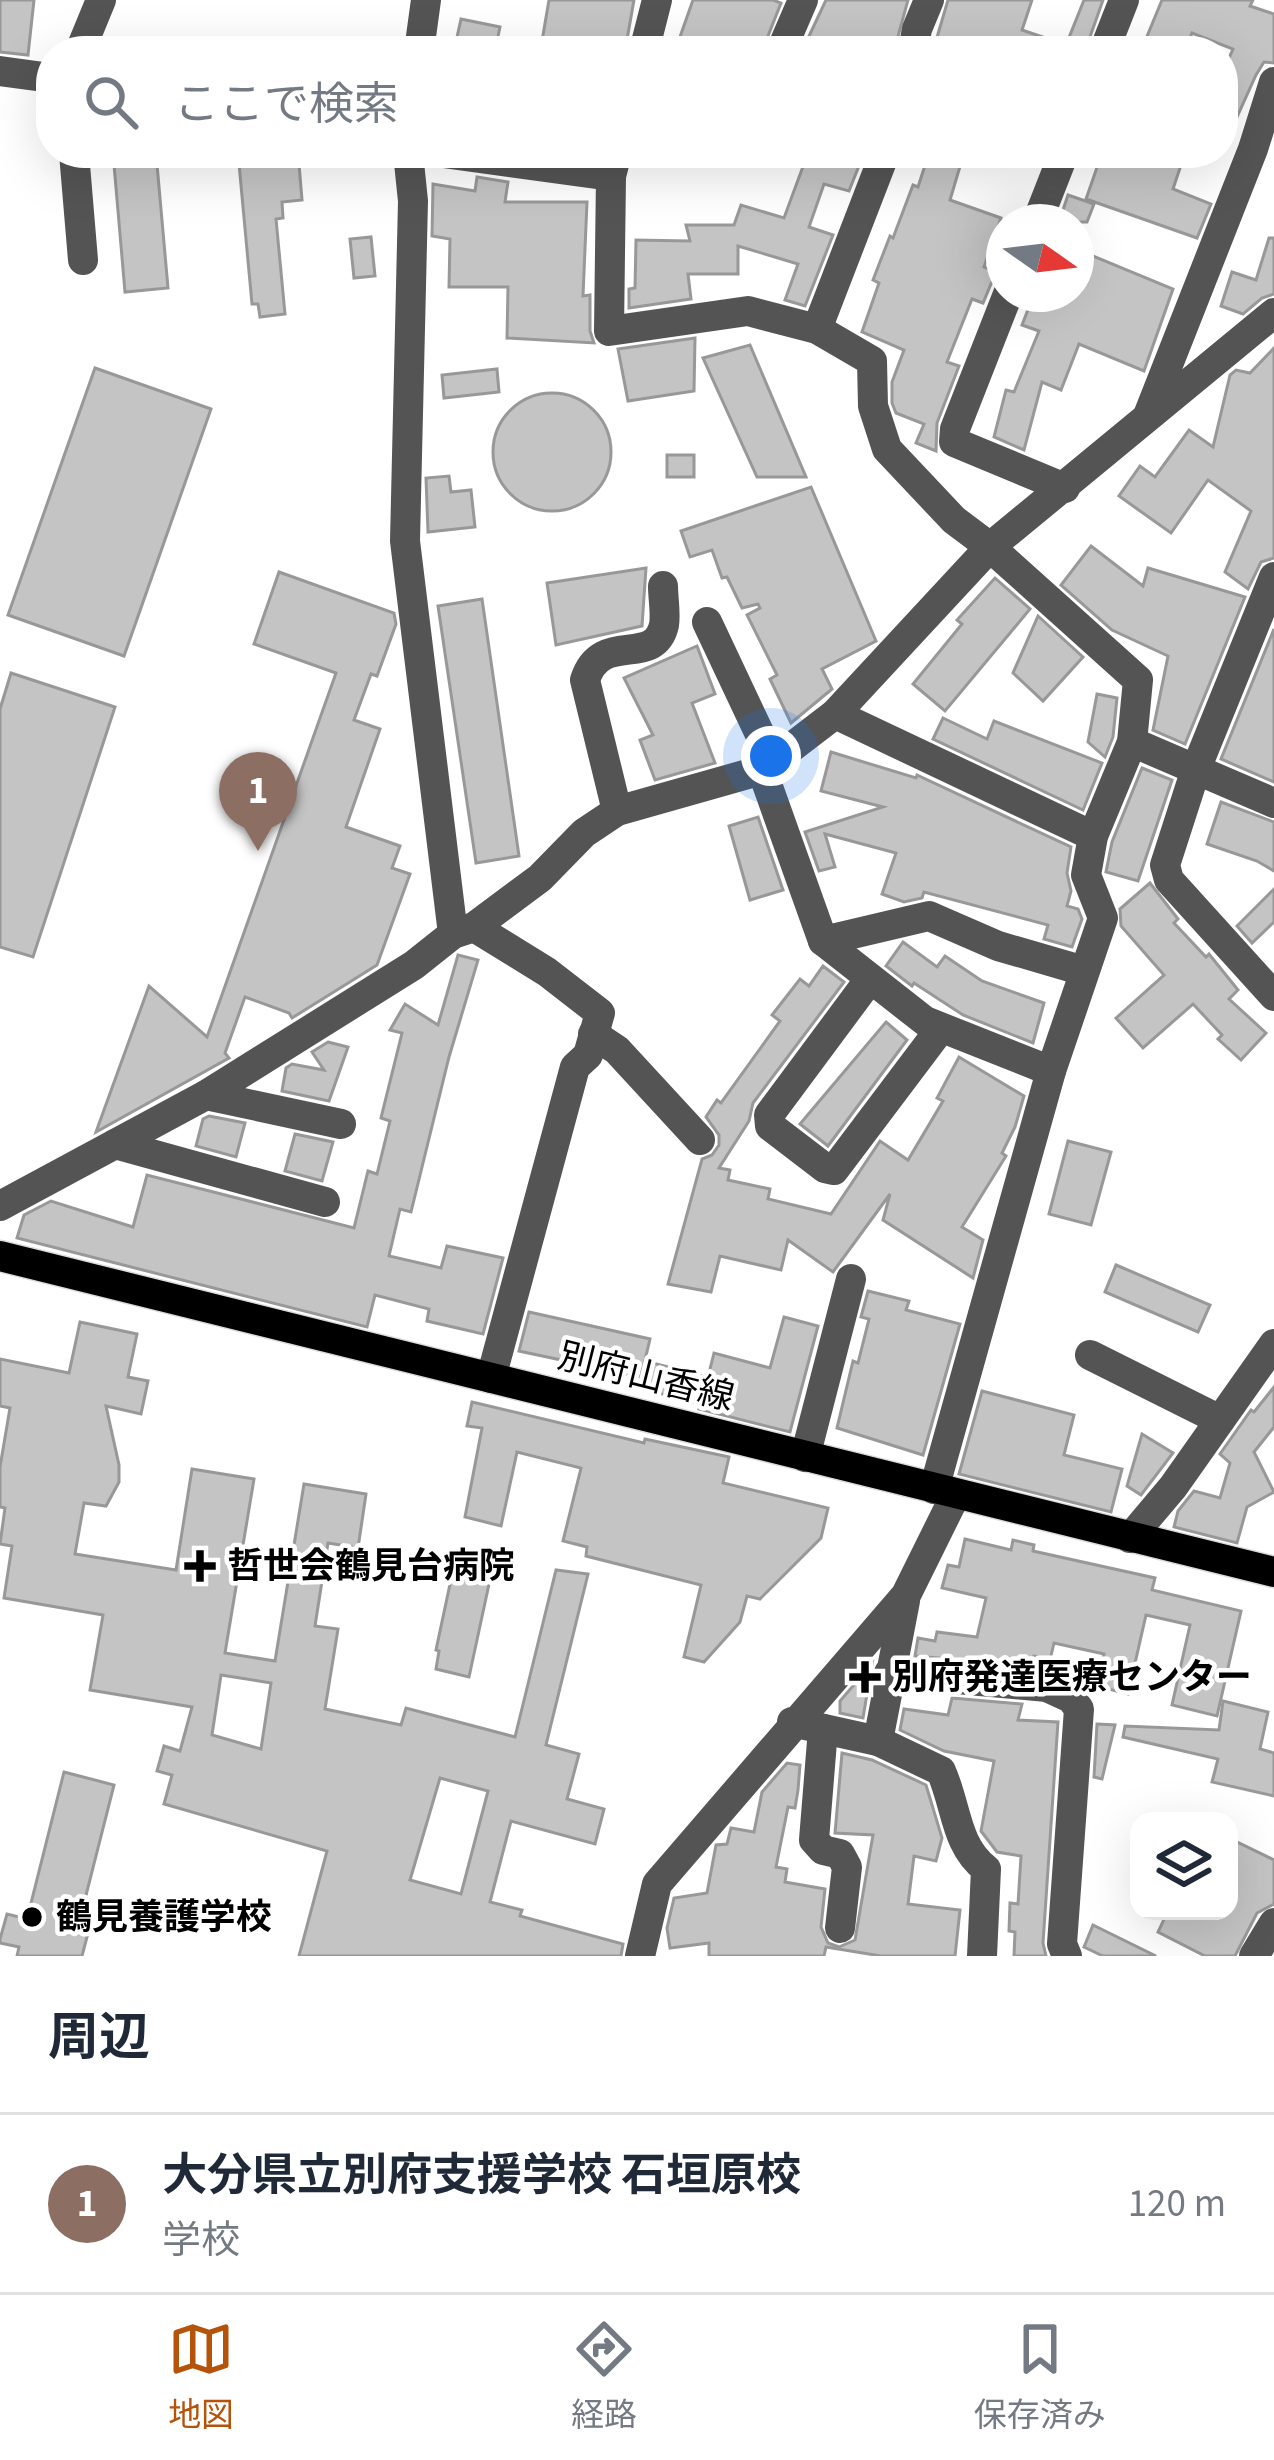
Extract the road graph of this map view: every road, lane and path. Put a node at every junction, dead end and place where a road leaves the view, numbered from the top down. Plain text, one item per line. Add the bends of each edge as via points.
1 (101, 0) edge
2 (426, 0) edge
3 (657, 0) edge
4 (802, 0) edge
5 (929, 0) edge
6 (1124, 0) edge
7 (86, 36) edge
8 (421, 36) edge
9 (648, 36) edge
10 (787, 36) edge
11 (916, 36) edge
12 (1110, 36) edge
13 (0, 71) edge
14 (36, 76) edge
15 (1274, 82) edge
16 (75, 168) edge
17 (410, 168) edge
18 (614, 168) edge
19 (879, 168) edge
20 (1058, 168) edge
21 (1043, 204) edge
22 (83, 260) dead end
23 (1001, 312) edge
24 (1274, 313) edge
25 (818, 329) junction
26 (1147, 417) junction
27 (1065, 488) junction
28 (990, 547) junction
29 (1274, 577) edge
30 (663, 586) dead end
31 (707, 622) dead end
32 (836, 714) junction
33 (1132, 742) junction
34 (768, 766) junction
35 (1196, 769) junction
36 (1274, 803) edge
37 (617, 812) junction
38 (1093, 836) junction
39 (464, 931) junction
40 (823, 941) junction
41 (1084, 971) junction
42 (870, 980) junction
43 (1274, 996) edge
44 (941, 1028) junction
45 (593, 1034) junction
46 (1051, 1071) junction
47 (206, 1095) junction
48 (341, 1124) dead end
49 (700, 1140) dead end
50 (115, 1144) junction
51 (325, 1202) dead end
52 (0, 1206) edge
53 (0, 1256) edge
54 (850, 1279) dead end
55 (1274, 1344) edge
56 (1090, 1355) dead end
57 (491, 1378) junction
58 (1220, 1420) junction
59 (805, 1457) junction
60 (945, 1492) junction
61 (1130, 1538) junction
62 (1274, 1572) edge
63 (906, 1595) junction
64 (889, 1672) junction
65 (808, 1726) junction
66 (878, 1741) junction
67 (1274, 1923) edge
68 (840, 1928) dead end
69 (640, 1956) edge
70 (982, 1956) edge
71 (1067, 1956) edge
72 (1254, 1956) edge

1 - 7 street
2 - 8 street
3 - 9 street
4 - 10 street
5 - 11 street
6 - 12 street
13 - 14 street
15 - 26 street
16 - 22 street
17 - 39 street via 405,541
18 - 25 street via 609,331 748,311
19 - 25 street
20 - 21 street
23 - 27 street via 954,442
24 - 26 street
25 - 28 street via 872,361 873,406 886,449
26 - 27 street
27 - 28 street
28 - 32 street
28 - 33 street via 1138,680
29 - 35 street
30 - 37 street via 664,627 656,641 600,654 584,680
31 - 34 street
32 - 34 street
32 - 38 street
33 - 35 street
33 - 38 street
34 - 37 street
34 - 40 street
35 - 36 street
35 - 43 street via 1165,865 1169,880
37 - 39 street
38 - 41 street via 1086,875 1103,918
39 - 45 street via 547,972 600,1013
39 - 47 street
40 - 41 street via 929,916
40 - 42 street
41 - 46 street
42 - 44 street
42 - 44 street via 769,1115 770,1126 825,1168 834,1170
44 - 46 street
45 - 49 street
45 - 57 street via 575,1066
46 - 60 street
47 - 48 street
47 - 50 street
50 - 51 street
50 - 52 street
53 - 57 main road, 別府山香線
54 - 59 street
55 - 58 street
56 - 58 street
57 - 59 main road, 別府山香線
58 - 61 street
59 - 60 main road, 別府山香線
60 - 61 main road, 別府山香線
60 - 63 street
61 - 62 main road, 別府山香線
63 - 64 street
63 - 65 street
64 - 66 street
64 - 71 street via 1047,1687 1078,1709
65 - 66 street
65 - 68 street via 814,1840 847,1867
65 - 69 street via 657,1884
66 - 70 street via 941,1771 966,1853 986,1869
67 - 72 street

